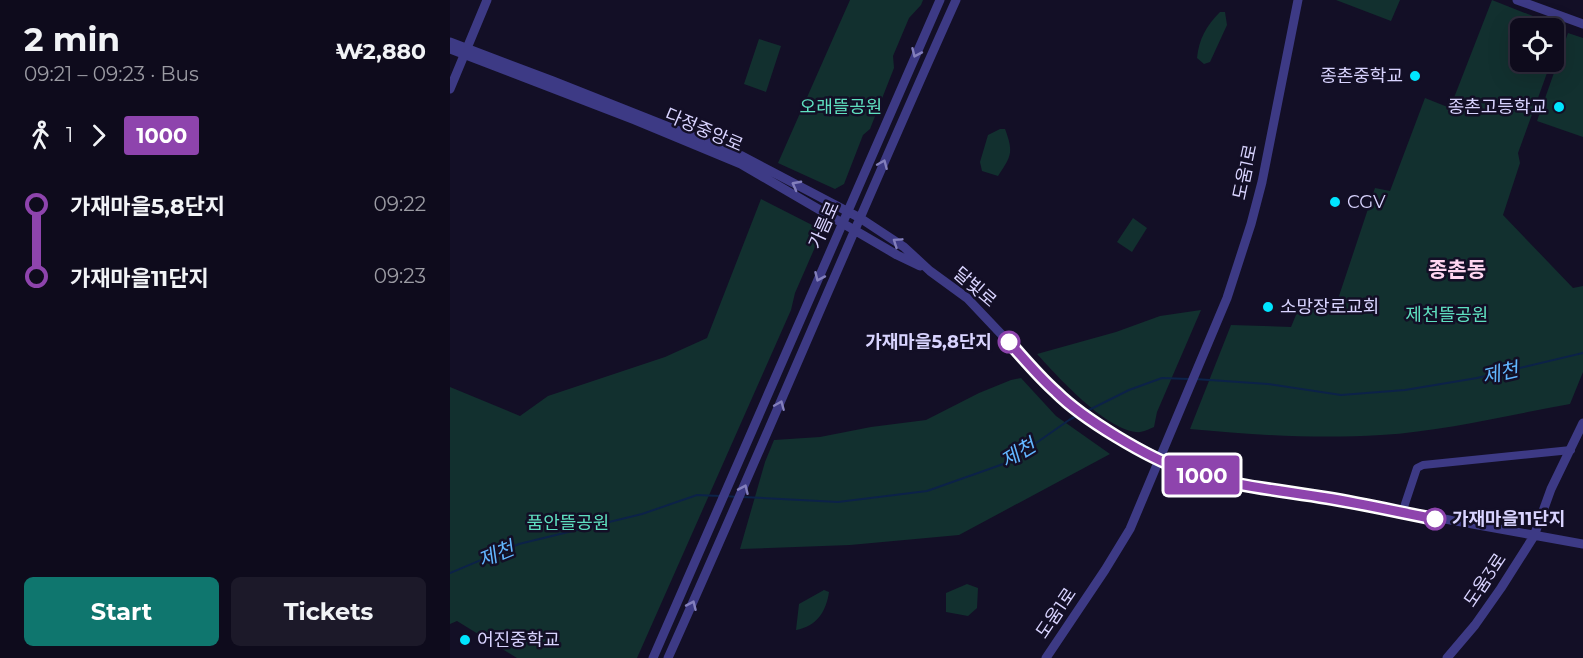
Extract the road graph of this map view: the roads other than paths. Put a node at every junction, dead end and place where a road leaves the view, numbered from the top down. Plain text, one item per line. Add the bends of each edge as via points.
1 (487, 0) edge
2 (940, 0) edge
3 (956, 0) edge
4 (1298, 0) edge
5 (1517, 0) edge
6 (1583, 24) edge
7 (450, 42) edge
8 (450, 49) edge
9 (466, 51) junction
10 (450, 89) edge
11 (848, 212) junction
12 (860, 218) junction
13 (843, 223) junction
14 (855, 230) junction
15 (930, 271) junction
16 (1583, 423) edge
17 (1571, 450) junction
18 (1160, 459) junction
19 (1402, 513) junction
20 (1534, 536) junction
21 (1583, 544) edge
22 (653, 658) edge
23 (668, 658) edge
24 (1046, 658) edge
25 (1447, 658) edge

1 - 9 street
2 -> 11 street, 가름로
12 -> 3 street, 가름로
4 - 18 street, 도움1로 via 1256,203 1227,298
5 - 6 street
7 - 9 street, 다정중앙로
8 - 9 street, 다정중앙로
9 - 10 street
11 -> 9 street, 다정중앙로 via 742,156
9 - 13 street, 다정중앙로 via 741,164
11 - 12 street, 다정중앙로
11 - 13 street, 가름로
12 - 14 street, 가름로
15 -> 12 street, 달빛로 via 904,247
13 - 14 street, 다정중앙로
13 -> 22 street, 가름로
14 - 15 street, 다정중앙로
23 -> 14 street, 가름로
15 - 18 street, 달빛로 via 967,298 1057,393 1107,430
16 - 17 street, 도움3로
17 - 19 street via 1423,465 1417,468
17 - 20 street, 도움3로
18 - 19 street via 1219,480
18 - 24 street, 도움1로 via 1130,529
19 - 20 street
20 - 21 street
20 - 25 street, 도움3로 via 1475,625

